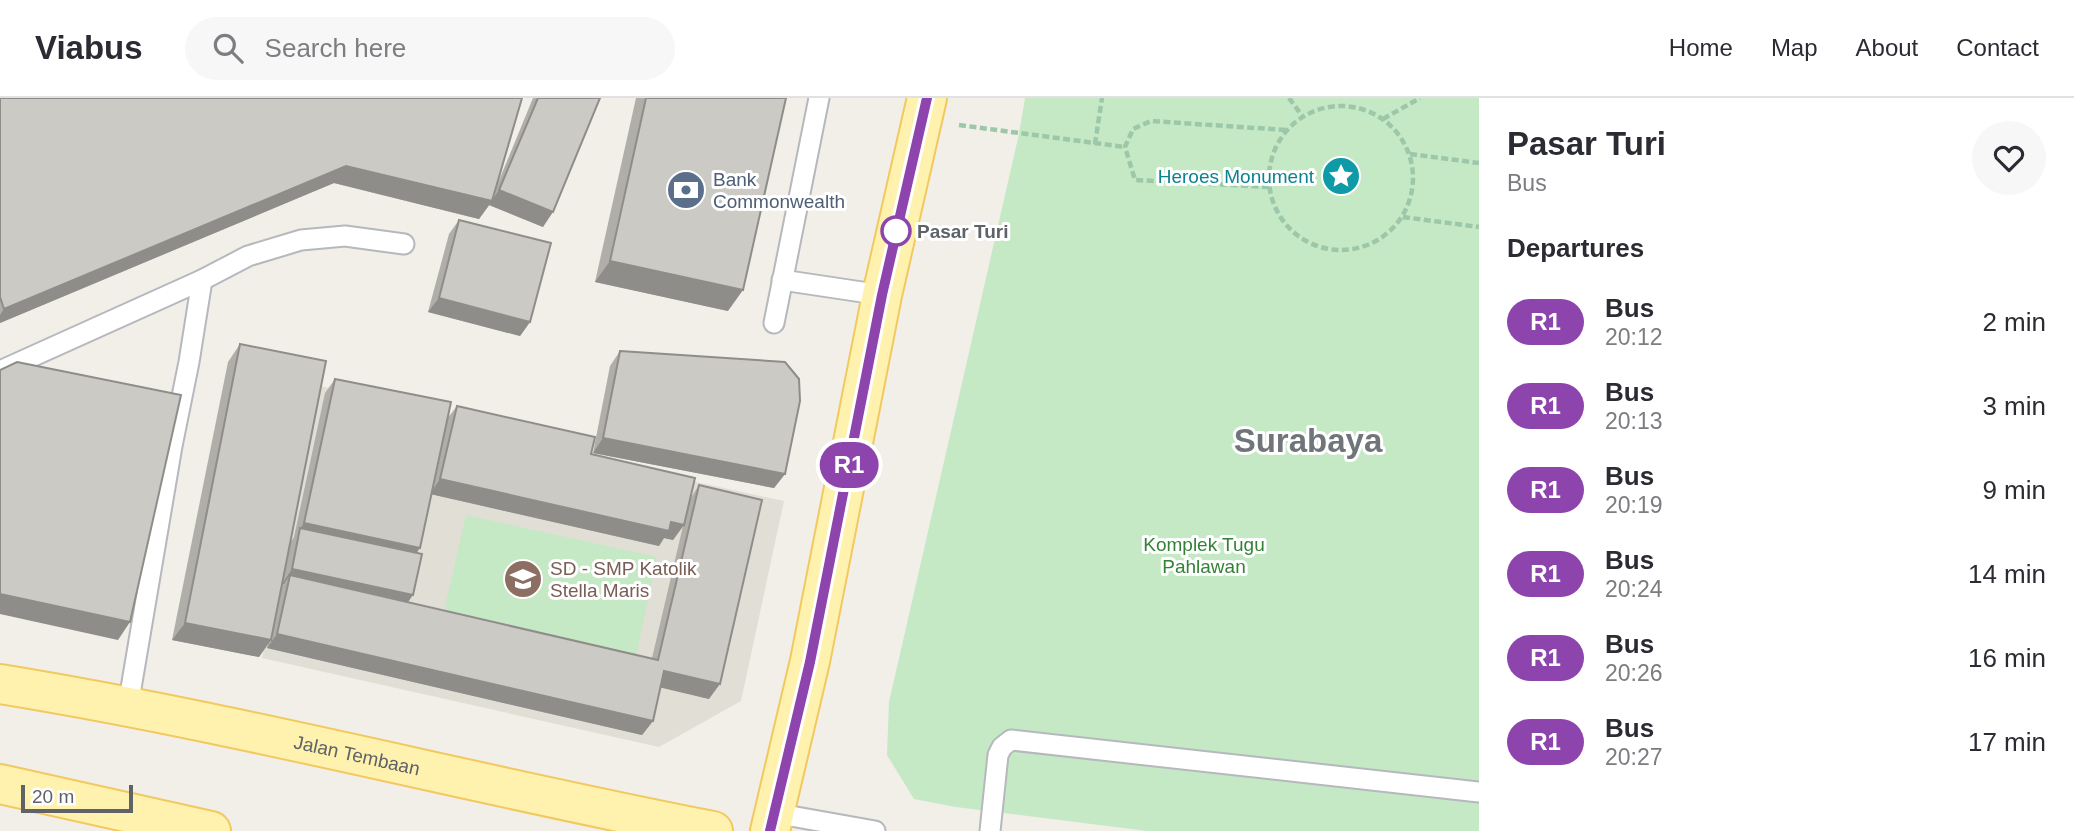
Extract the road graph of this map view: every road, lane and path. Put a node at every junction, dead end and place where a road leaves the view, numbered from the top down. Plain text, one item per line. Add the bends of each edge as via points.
1 (818, 98) edge
2 (1102, 98) edge
3 (1289, 98) edge
4 (1420, 98) edge
5 (925, 109) edge
6 (1303, 117) junction
7 (1383, 119) junction
8 (1287, 130) junction
9 (1095, 144) junction
10 (1125, 147) junction
11 (1410, 154) junction
12 (1479, 163) edge
13 (1269, 187) junction
14 (1403, 218) junction
15 (1479, 227) edge
16 (404, 244) dead end
17 (202, 280) junction
18 (782, 280) junction
19 (882, 295) junction
20 (774, 323) dead end
21 (0, 371) edge
22 (0, 684) edge
23 (128, 706) junction
24 (0, 784) edge
25 (1479, 792) edge
26 (772, 822) edge
27 (211, 831) edge
28 (713, 831) edge
29 (875, 831) edge
30 (990, 831) edge

1 - 18 lane
2 - 9 path
3 - 6 path
4 - 7 path
5 - 9 path
5 - 19 main road
6 - 7 path via 1342,106 1364,109
6 - 8 path
7 - 11 path
8 - 10 path via 1151,121 1133,129
8 - 13 path via 1275,147
9 - 10 path
10 - 13 path via 1135,180
11 - 12 path
11 - 14 path via 1414,176
13 - 14 path via 1283,222 1297,236 1333,250 1371,244
14 - 15 path
16 - 17 lane via 345,236 301,240 248,256
17 - 21 lane
17 - 23 lane
18 - 19 lane
18 - 20 lane
19 - 26 main road via 810,662
22 - 23 main road, Jalan Tembaan
23 - 28 main road, Jalan Tembaan
24 - 27 main road
25 - 30 lane via 1011,740 998,755
26 - 29 lane

